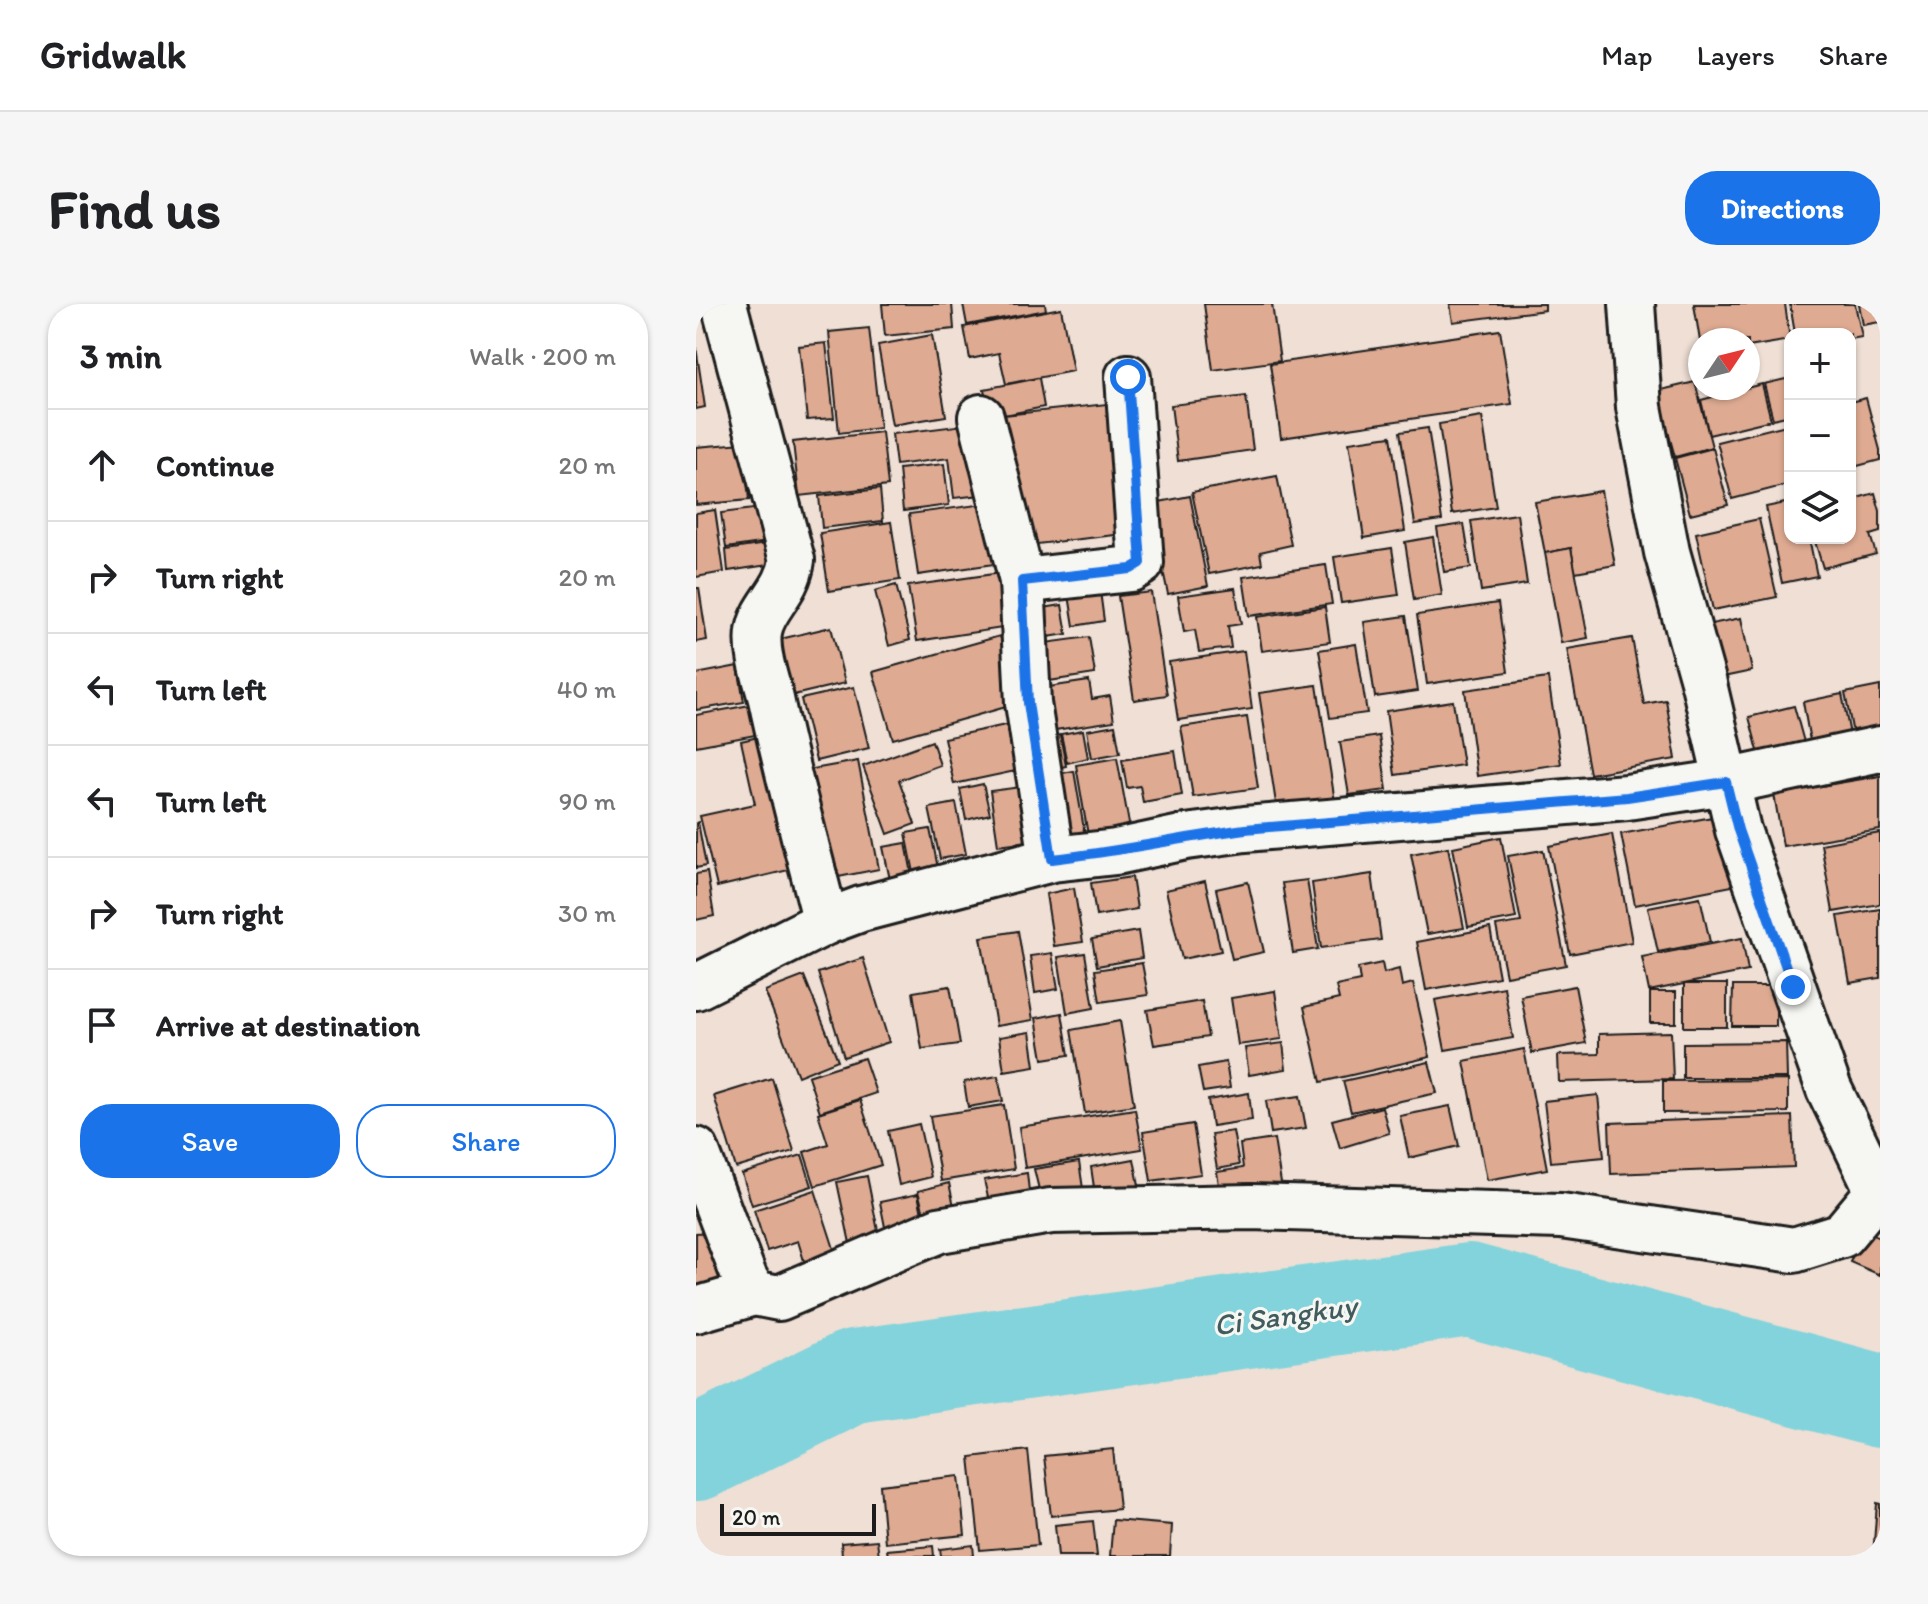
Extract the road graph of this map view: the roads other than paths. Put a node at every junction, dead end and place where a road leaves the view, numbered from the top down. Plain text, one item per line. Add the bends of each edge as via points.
1 (724, 304) edge
2 (1632, 304) edge
3 (1128, 377) dead end
4 (981, 417) dead end
5 (1022, 581) junction
6 (1880, 749) edge
7 (1726, 782) junction
8 (1052, 859) junction
9 (826, 922) junction
10 (696, 987) edge
11 (696, 1150) edge
12 (1878, 1194) edge
13 (754, 1293) junction
14 (696, 1310) edge

1 - 9 street via 792,560 781,593 765,615 760,644
2 - 7 street via 1639,407 1661,523
3 - 5 street via 1141,563 1131,569
4 - 5 street
5 - 8 street via 1028,703
6 - 7 street
7 - 8 street via 1627,797 1245,829
7 - 12 street via 1829,1089
8 - 9 street
9 - 10 street
11 - 13 street
12 - 13 street via 1842,1235 1794,1250 1561,1216 1251,1207 1051,1211 939,1230 779,1298
13 - 14 street

